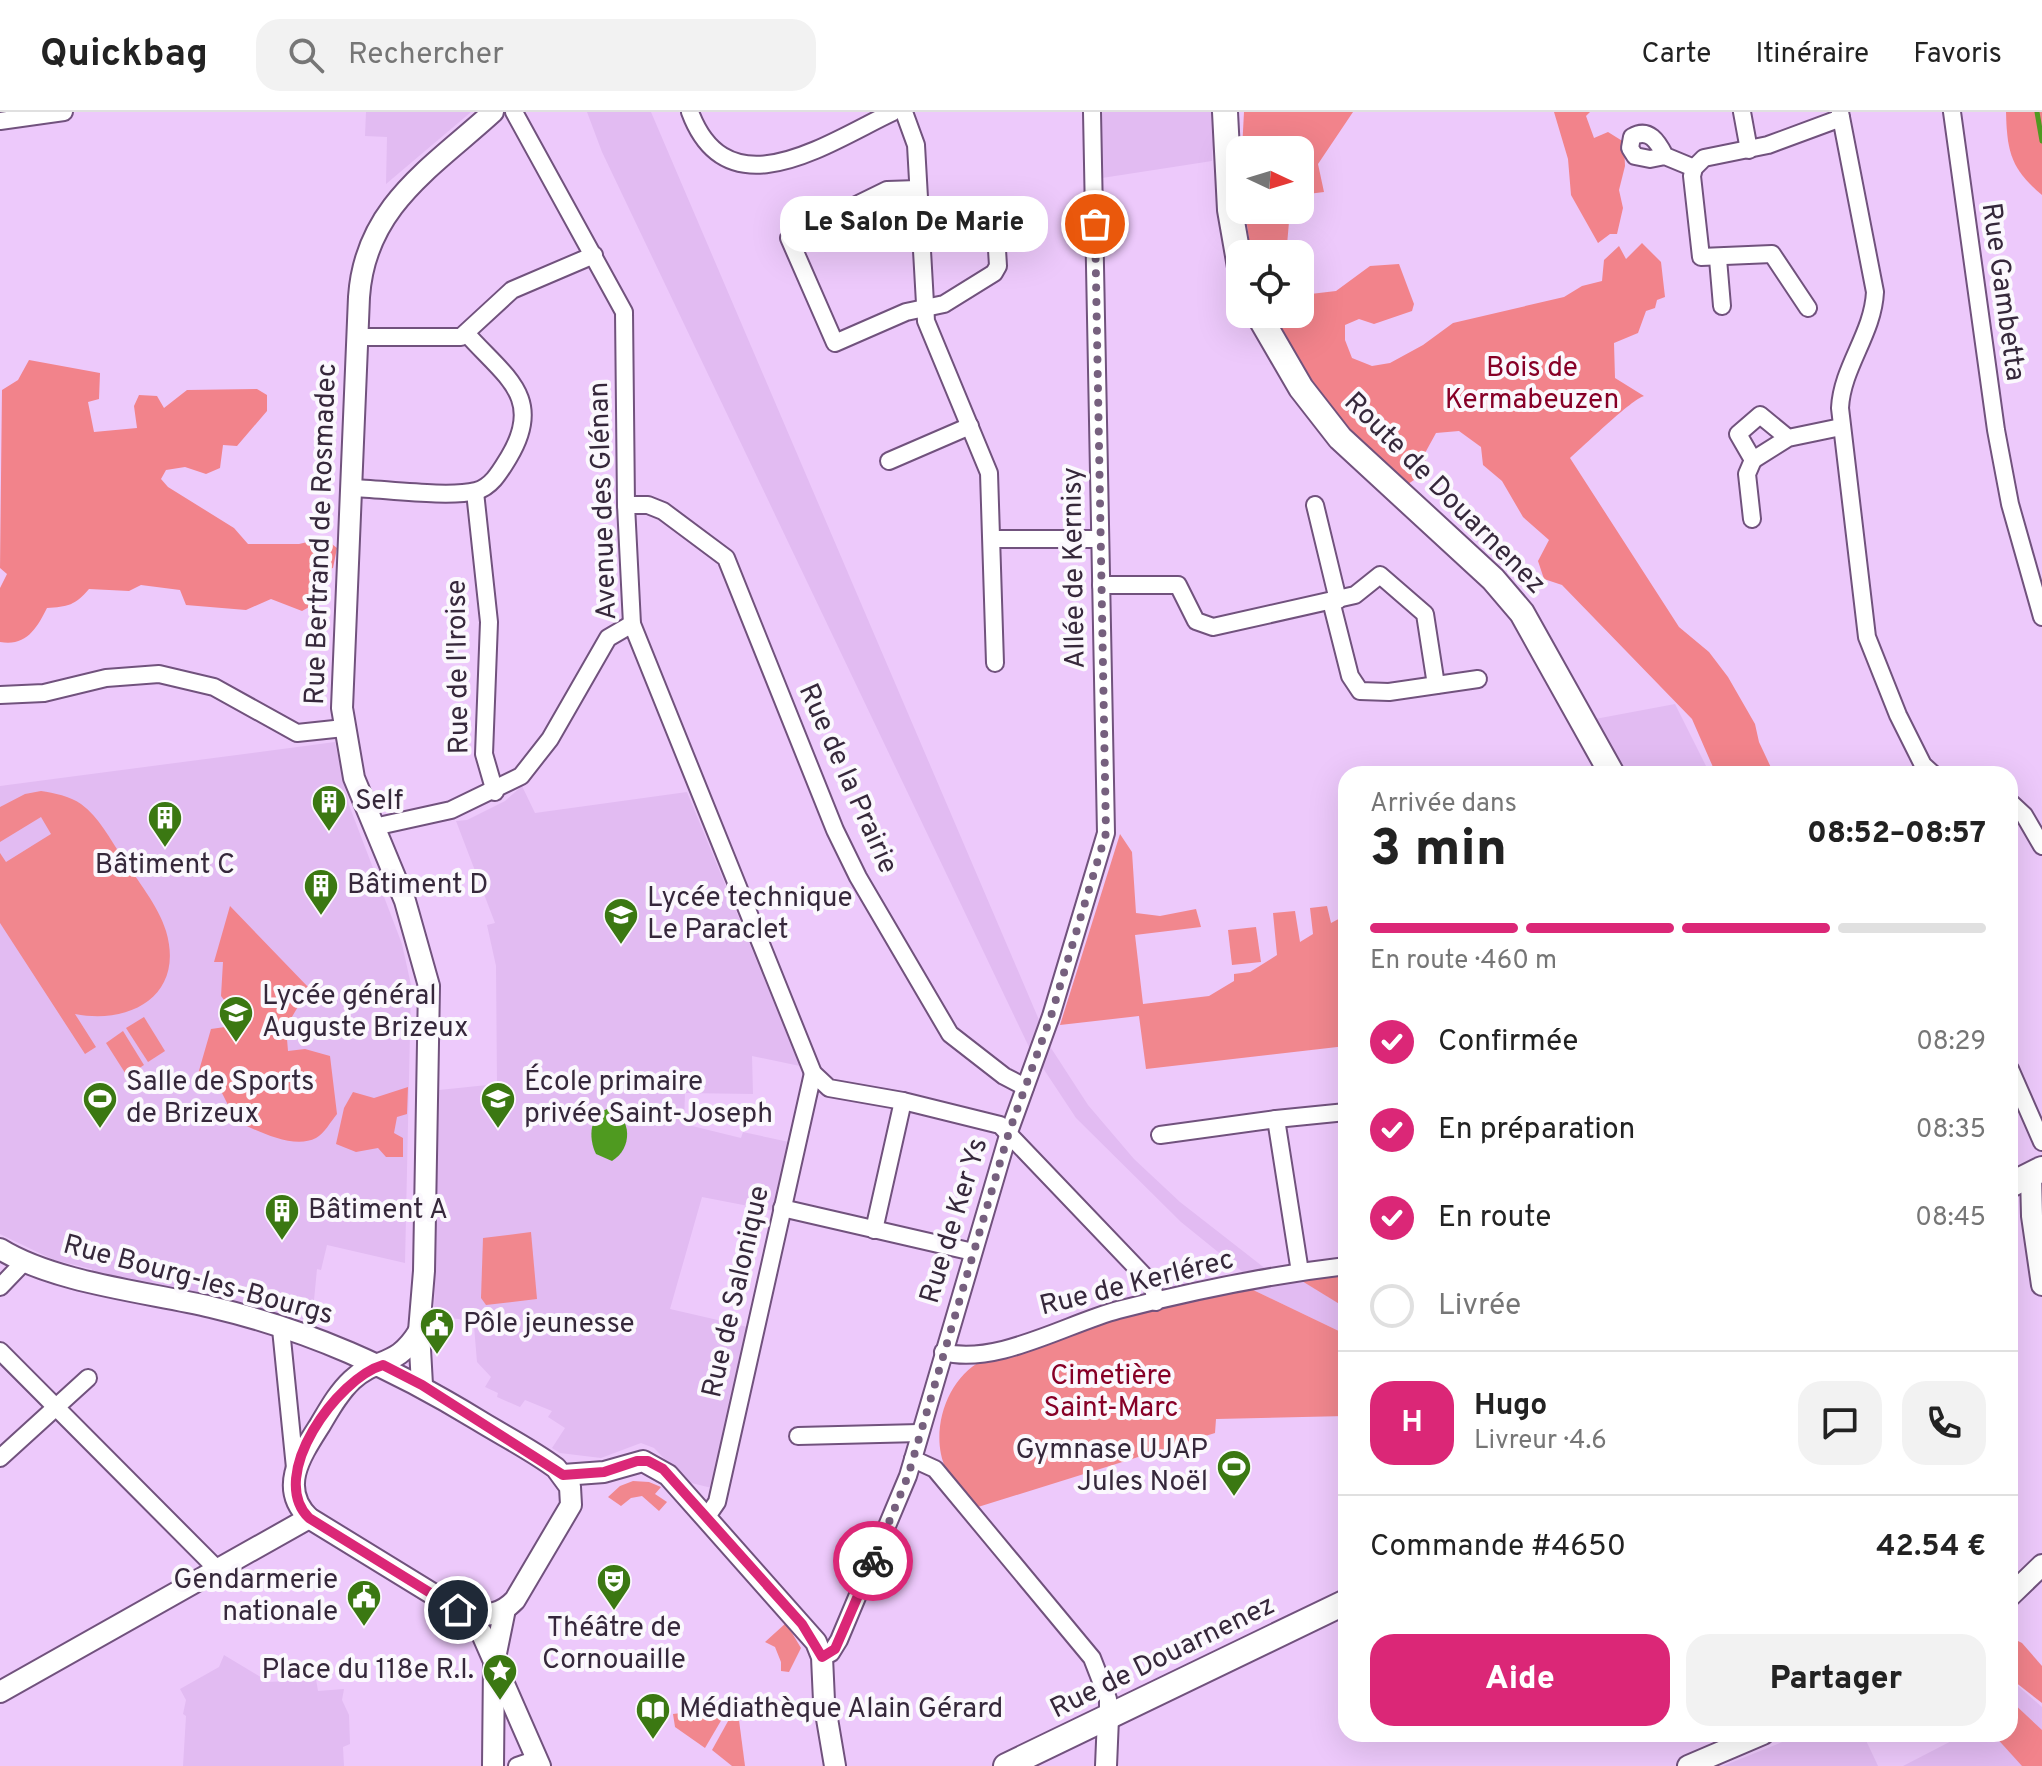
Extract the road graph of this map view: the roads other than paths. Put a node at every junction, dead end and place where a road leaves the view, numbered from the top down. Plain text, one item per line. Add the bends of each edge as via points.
1 (64, 112) edge
2 (493, 112) edge
3 (514, 112) edge
4 (690, 112) edge
5 (893, 112) edge
6 (904, 112) edge
7 (1092, 112) edge
8 (1225, 112) edge
9 (1235, 112) edge
10 (1742, 112) edge
11 (1952, 112) edge
12 (1840, 115) edge
13 (0, 121) edge
14 (1226, 136) edge
15 (1234, 136) edge
16 (1749, 150) junction
17 (1665, 156) dead end
18 (1694, 168) junction
19 (918, 189) junction
20 (989, 224) dead end
21 (594, 255) junction
22 (1718, 259) junction
23 (1722, 306) dead end
24 (924, 308) junction
25 (1808, 308) dead end
26 (1266, 328) edge
27 (466, 333) junction
28 (358, 337) junction
29 (970, 426) junction
30 (1841, 427) junction
31 (1788, 438) junction
32 (1753, 460) junction
33 (889, 461) dead end
34 (352, 488) junction
35 (475, 492) junction
36 (626, 505) junction
37 (1315, 505) dead end
38 (1752, 519) dead end
39 (992, 539) junction
40 (1100, 539) junction
41 (1101, 585) junction
42 (1334, 600) junction
43 (2042, 617) edge
44 (632, 624) junction
45 (995, 663) dead end
46 (1478, 679) dead end
47 (1559, 679) junction
48 (1436, 685) junction
49 (0, 695) edge
50 (344, 728) junction
51 (1594, 766) edge
52 (1608, 766) edge
53 (1924, 766) edge
54 (495, 792) junction
55 (2018, 809) edge
56 (374, 827) junction
57 (2042, 846) edge
58 (1051, 1016) joint
59 (813, 1073) junction
60 (1025, 1087) junction
61 (2018, 1087) edge
62 (903, 1101) junction
63 (1338, 1113) edge
64 (1276, 1119) junction
65 (1009, 1132) junction
66 (1160, 1135) dead end
67 (2042, 1142) edge
68 (2028, 1176) edge
69 (2018, 1202) edge
70 (782, 1208) junction
71 (2032, 1216) junction
72 (874, 1230) junction
73 (0, 1249) edge
74 (973, 1252) junction
75 (24, 1262) junction
76 (1338, 1267) edge
77 (1300, 1272) junction
78 (2042, 1285) edge
79 (0, 1287) edge
80 (1156, 1302) junction
81 (281, 1329) junction
82 (419, 1331) junction
83 (0, 1351) edge
84 (943, 1352) junction
85 (383, 1365) junction
86 (88, 1378) dead end
87 (422, 1385) junction
88 (56, 1408) junction
89 (920, 1433) junction
90 (798, 1436) dead end
91 (0, 1458) edge
92 (913, 1459) junction
93 (295, 1468) junction
94 (563, 1475) junction
95 (309, 1518) junction
96 (706, 1518) junction
97 (2041, 1568) edge
98 (217, 1569) junction
99 (2018, 1589) edge
100 (1338, 1606) edge
101 (505, 1609) junction
102 (467, 1615) junction
103 (822, 1657) junction
104 (494, 1663) junction
105 (0, 1692) edge
106 (1108, 1718) junction
107 (1744, 1742) edge
108 (539, 1762) edge
109 (493, 1766) edge
110 (517, 1766) edge
111 (835, 1766) edge
112 (1006, 1766) edge
113 (1106, 1766) edge
114 (1688, 1766) edge

1 - 13 street
2 - 28 street, Rue Bertrand de Rosmadec via 409,184 387,214 362,271
3 - 21 street, Avenue des Glénan
4 - 5 street via 718,153 759,167 788,161
6 - 19 street via 916,145
7 - 40 street, Allée de Kernisy
8 - 14 main road
9 - 15 main road
10 - 16 street
11 - 43 street, Rue Gambetta via 1996,430 2010,504
12 - 16 street
12 - 30 street via 1875,292 1870,321 1840,396
16 - 18 street via 1704,158
17 - 18 street
18 - 22 street via 1700,254
19 - 24 street
19 - 24 street via 880,192 794,233 788,242 835,343
20 - 24 street via 990,232 996,233 997,270 956,298
21 - 27 street via 512,290
21 - 36 street, Avenue des Glénan via 625,320
22 - 23 street
22 - 25 street via 1772,254
24 - 29 street
26 - 47 main road, Route de Douarnenez via 1301,388 1340,438 1493,579 1528,622
27 - 28 street via 449,339
27 - 35 street via 525,409 523,431 507,461
28 - 34 street, Rue Bertrand de Rosmadec
29 - 33 street
29 - 39 street via 989,473
30 - 31 street
30 - 53 street via 1867,637
31 - 32 street
31 - 32 street via 1760,415 1738,434
32 - 38 street via 1747,474
34 - 35 street
34 - 50 street, Rue Bertrand de Rosmadec
35 - 54 street, Rue de l'Iroise via 489,622 484,754
36 - 44 street, Avenue des Glénan
36 - 60 street, Rue de la Prairie via 663,511 726,558 858,877 950,1034
37 - 42 street
39 - 40 street
39 - 45 street
40 - 41 street, Allée de Kernisy
41 - 42 street via 1178,585 1196,621 1207,627
41 - 58 street, Allée de Kernisy via 1106,833
42 - 48 street via 1355,687 1370,694
42 - 48 street via 1361,593 1380,575 1425,614
44 - 54 street via 608,638 531,766
44 - 59 street, Avenue des Glénan
46 - 48 street
47 - 51 main road, Route de Douarnenez
47 - 52 main road, Route de Douarnenez
49 - 50 street via 159,674 214,687 297,733
50 - 56 street, Rue Bertrand de Rosmadec via 354,778
54 - 56 street via 438,815
55 - 57 street
56 - 82 street, Rue Bertrand de Rosmadec via 405,901 429,986
58 - 60 street, Rue de Ker Ys
59 - 62 street via 829,1088
59 - 70 street, Rue de Salonique
60 - 65 street, Rue de Ker Ys
61 - 67 street
62 - 65 street via 1000,1125
62 - 72 street
63 - 64 street
64 - 66 street
64 - 77 street
65 - 74 street, Rue de Ker Ys
65 - 80 street via 1152,1284
68 - 71 street
69 - 71 street
70 - 72 street
70 - 96 street, Rue de Salonique via 717,1502
71 - 78 street
72 - 74 street
73 - 75 street, Rue Bourg-les-Bourgs
74 - 84 street, Rue de Ker Ys
75 - 79 street
75 - 81 street, Rue Bourg-les-Bourgs via 209,1306
76 - 77 street, Rue de Kerlérec
77 - 80 street, Rue de Kerlérec
80 - 84 street, Rue de Kerlérec via 977,1357
81 - 85 street, Rue Bourg-les-Bourgs
81 - 93 street
82 - 85 street via 405,1351
82 - 87 street, Rue Bertrand de Rosmadec
83 - 88 street
84 - 89 street, Rue de Ker Ys
85 - 87 street
85 - 93 street via 345,1387
86 - 88 street
87 - 94 street
88 - 91 street
88 - 98 street
89 - 90 street
89 - 92 street, Rue de Ker Ys
92 - 103 street, Rue de Ker Ys via 839,1640
92 - 106 street via 935,1469 1084,1648 1105,1688
93 - 95 street via 295,1497
94 - 96 street via 648,1461 663,1469
94 - 101 street via 571,1491 570,1508
95 - 98 street
95 - 102 street
96 - 103 street via 811,1634
97 - 99 street
98 - 105 street
100 - 106 main road, Rue de Douarnenez
101 - 102 street
101 - 104 street
102 - 104 street
103 - 111 street
104 - 108 street
104 - 109 street
106 - 112 main road, Rue de Douarnenez
106 - 113 street
107 - 114 street
108 - 110 street

